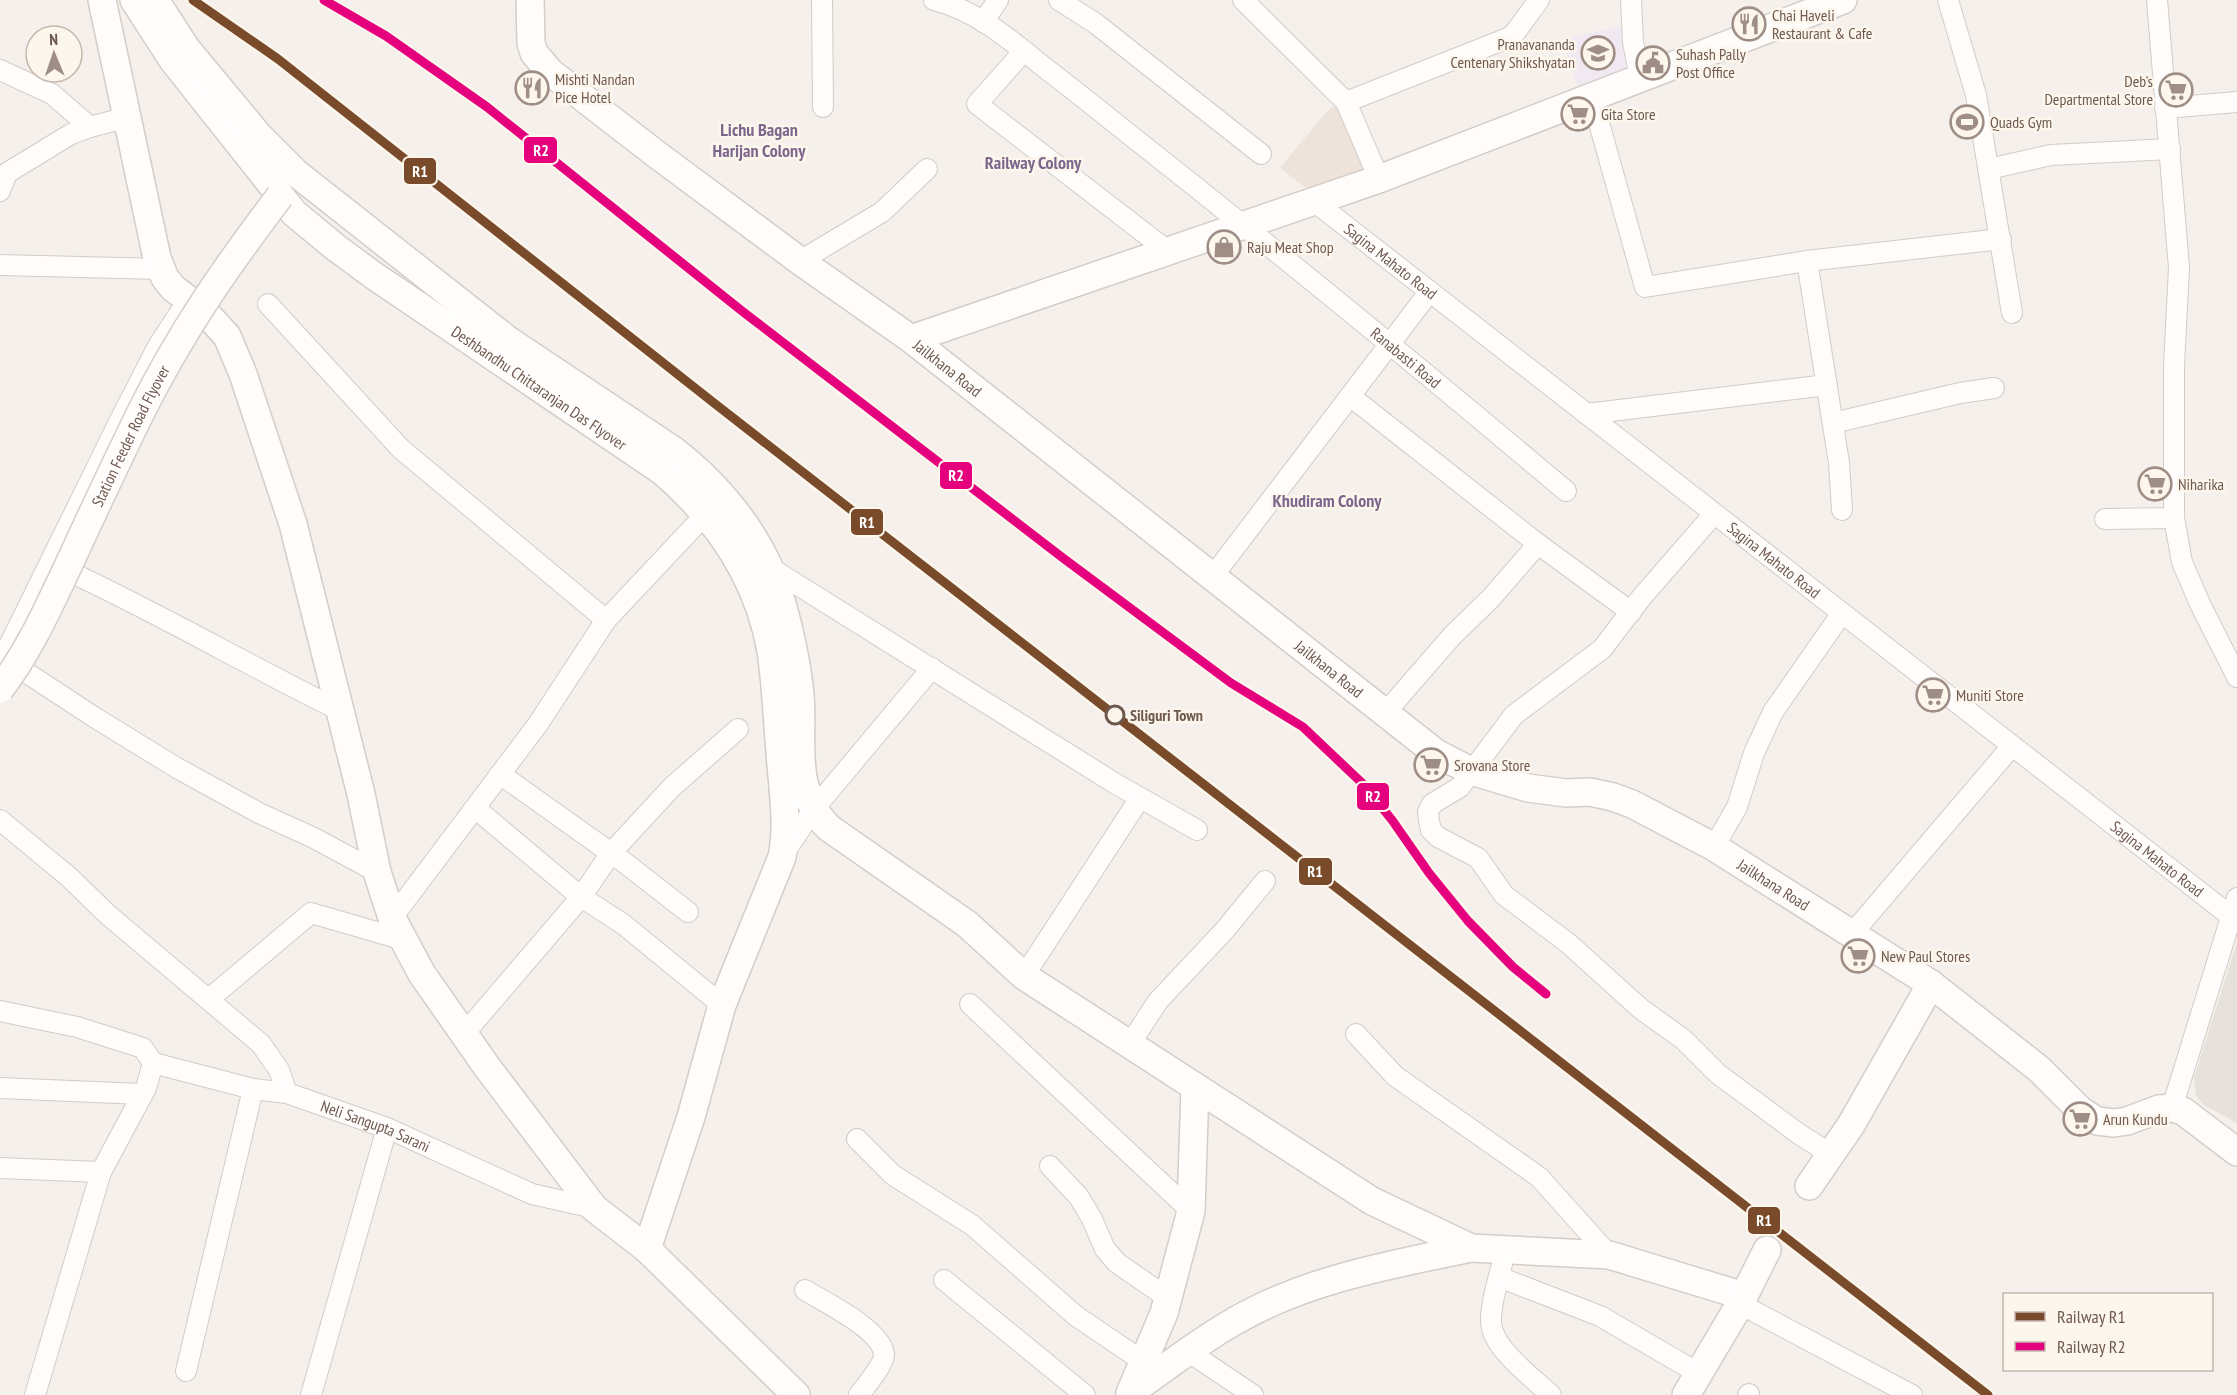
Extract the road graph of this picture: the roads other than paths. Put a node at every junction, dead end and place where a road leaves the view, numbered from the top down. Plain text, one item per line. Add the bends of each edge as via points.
1 (102, 0) edge
2 (134, 0) edge
3 (155, 0) edge
4 (530, 0) edge
5 (822, 0) edge
6 (934, 0) edge
7 (998, 0) edge
8 (1059, 0) edge
9 (1243, 0) edge
10 (1539, 0) edge
11 (1631, 0) edge
12 (1843, 0) edge
13 (1948, 0) edge
14 (2157, 0) edge
15 (983, 22) junction
16 (1024, 51) junction
17 (0, 70) edge
18 (1640, 78) junction
19 (1592, 98) junction
20 (1346, 102) junction
21 (2237, 102) edge
22 (823, 107) dead end
23 (2165, 108) junction
24 (128, 117) junction
25 (90, 127) junction
26 (2170, 149) junction
27 (1262, 154) dead end
28 (1989, 169) junction
29 (927, 170) dead end
30 (2, 178) edge
31 (1379, 180) junction
32 (280, 196) junction
33 (1315, 202) junction
34 (1246, 226) junction
35 (2001, 239) junction
36 (1169, 252) junction
37 (800, 261) junction
38 (1807, 261) junction
39 (0, 264) edge
40 (161, 270) junction
41 (1430, 291) junction
42 (268, 304) dead end
43 (196, 306) junction
44 (2012, 313) dead end
45 (911, 339) junction
46 (1390, 343) junction
47 (1827, 385) junction
48 (1994, 388) dead end
49 (1350, 396) junction
50 (1586, 414) junction
51 (1833, 423) junction
52 (1566, 491) dead end
53 (1842, 510) dead end
54 (1714, 514) junction
55 (2174, 518) junction
56 (702, 519) dead end
57 (2105, 519) dead end
58 (1538, 544) junction
59 (51, 564) junction
60 (769, 567) junction
61 (69, 572) junction
62 (1213, 576) junction
63 (1631, 612) junction
64 (1842, 613) junction
65 (606, 620) junction
66 (8, 663) edge
67 (932, 668) junction
68 (2237, 677) edge
69 (0, 689) edge
70 (0, 695) edge
71 (341, 711) junction
72 (1386, 712) junction
73 (738, 729) dead end
74 (2012, 746) junction
75 (1471, 771) junction
76 (500, 774) junction
77 (1140, 798) junction
78 (475, 808) junction
79 (813, 810) junction
80 (0, 820) edge
81 (1197, 830) dead end
82 (1714, 847) junction
83 (611, 853) junction
84 (782, 857) junction
85 (377, 872) junction
86 (1265, 881) dead end
87 (581, 897) junction
88 (2237, 898) edge
89 (688, 912) dead end
90 (2232, 917) junction
91 (398, 929) junction
92 (1851, 935) junction
93 (1024, 976) junction
94 (1931, 984) junction
95 (209, 999) junction
96 (970, 1004) dead end
97 (722, 1005) junction
98 (0, 1011) edge
99 (464, 1034) junction
100 (1356, 1034) dead end
101 (1130, 1044) junction
102 (153, 1063) junction
103 (1195, 1087) junction
104 (0, 1088) edge
105 (253, 1089) junction
106 (286, 1093) junction
107 (142, 1094) junction
108 (2172, 1108) junction
109 (387, 1128) junction
110 (857, 1139) dead end
111 (2237, 1152) edge
112 (1832, 1155) junction
113 (1050, 1166) dead end
114 (0, 1168) edge
115 (101, 1172) junction
116 (1809, 1186) dead end
117 (594, 1208) junction
118 (1191, 1211) junction
119 (1471, 1248) junction
120 (647, 1249) junction
121 (1506, 1250) junction
122 (1767, 1250) dead end
123 (1609, 1256) junction
124 (1499, 1276) junction
125 (944, 1280) dead end
126 (805, 1290) dead end
127 (1168, 1298) junction
128 (1742, 1300) junction
129 (1189, 1352) junction
130 (1144, 1362) junction
131 (186, 1371) dead end
132 (1692, 1384) edge
133 (1130, 1393) edge
134 (35, 1395) edge
135 (311, 1395) edge
136 (796, 1395) edge
137 (859, 1395) edge
138 (1085, 1395) edge
139 (1253, 1395) edge
140 (1551, 1395) edge
141 (1912, 1395) edge

1 - 24 street
2 - 32 street, Deshbandhu Chittaranjan Das Flyover via 172,59
3 - 60 street via 186,48 259,136 296,173 508,340 697,469 752,536
4 - 37 street, Jailkhana Road via 531,43 550,72
5 - 22 street
6 - 15 street, Ranabasti Road
7 - 15 street
8 - 27 street via 1095,23
9 - 20 street
10 - 20 street via 1508,38
11 - 18 street
12 - 18 street
13 - 28 street via 1976,95
14 - 23 street
15 - 16 street, Ranabasti Road
16 - 34 street, Ranabasti Road
16 - 36 street via 978,104
17 - 25 street via 52,94
18 - 19 street
19 - 31 street
19 - 38 street via 1646,287
20 - 31 street
21 - 23 street
23 - 26 street
24 - 25 street
24 - 40 street via 153,248
25 - 30 street via 71,134
26 - 28 street via 2052,155
26 - 55 street via 2179,268
28 - 35 street
29 - 37 street via 882,212
31 - 33 street
32 - 69 street, Station Feeder Road Flyover, bridge via 222,273 180,338 36,634
32 - 84 street, Deshbandhu Chittaranjan Das Flyover via 335,247 646,459 703,510 736,557 765,626 774,676 784,822
33 - 34 street
33 - 41 street, Sagina Mahato Road
34 - 36 street
34 - 46 street, Ranabasti Road
35 - 38 street
35 - 44 street
36 - 45 street
37 - 45 street, Jailkhana Road
38 - 47 street
39 - 40 street
40 - 43 street via 173,288
41 - 46 street
41 - 50 street, Sagina Mahato Road
42 - 65 street via 401,449
43 - 59 street via 158,346
43 - 61 street
43 - 71 street via 227,336 243,374 293,524
45 - 62 street, Jailkhana Road
46 - 49 street
46 - 52 street, Ranabasti Road
47 - 50 street
47 - 51 street
48 - 51 street
49 - 58 street
49 - 62 street
50 - 54 street, Sagina Mahato Road
51 - 53 street
54 - 63 street
54 - 64 street, Sagina Mahato Road
55 - 57 street
55 - 68 street via 2180,554 2191,585
56 - 65 street
58 - 63 street
58 - 72 street
59 - 61 street
59 - 66 street
60 - 67 street
60 - 79 street via 793,651 800,694 802,779
61 - 66 street
61 - 71 street
62 - 72 street, Jailkhana Road
63 - 75 street via 1602,649 1514,715
64 - 74 street, Sagina Mahato Road
64 - 82 street via 1773,712 1754,753 1737,807
65 - 76 street
66 - 70 street
66 - 85 street via 177,768
67 - 77 street
67 - 79 street
71 - 85 street
72 - 75 street, Jailkhana Road via 1436,753
73 - 83 street via 672,787
74 - 90 street, Sagina Mahato Road
74 - 92 street
75 - 82 street, Jailkhana Road via 1544,791 1613,797
75 - 112 street via 1460,788 1432,804 1428,812 1431,830 1478,858 1504,895 1683,1039 1718,1074
76 - 78 street
76 - 83 street
77 - 81 street
77 - 93 street
78 - 87 street
78 - 91 street
79 - 84 street
79 - 93 street via 828,828 967,924
80 - 95 street
82 - 92 street, Jailkhana Road
83 - 87 street
83 - 89 street
84 - 97 street, Deshbandhu Chittaranjan Das Flyover
85 - 91 street
86 - 101 street via 1158,1001
87 - 97 street via 623,924
87 - 99 street
88 - 90 street
90 - 108 street
91 - 95 street via 311,913
91 - 99 street
92 - 94 street, Jailkhana Road
93 - 101 street
94 - 108 street, Jailkhana Road via 2039,1069 2080,1110 2097,1121 2127,1121
94 - 112 street
95 - 106 street via 261,1044 279,1070
96 - 118 street
97 - 120 street, Deshbandhu Chittaranjan Das Flyover via 691,1117
98 - 102 street via 143,1048
99 - 117 street
100 - 123 street via 1395,1076 1539,1177
101 - 103 street
102 - 105 street, Neli Sangupta Sarani
102 - 107 street
103 - 118 street
103 - 119 street via 1372,1201
104 - 107 street
105 - 106 street, Neli Sangupta Sarani
105 - 131 street
106 - 109 street, Neli Sangupta Sarani
107 - 115 street
108 - 111 street via 2183,1111
109 - 117 street, Neli Sangupta Sarani via 532,1194
109 - 135 street
110 - 130 street via 893,1175 972,1225 1076,1316
112 - 116 street
113 - 127 street via 1079,1197 1105,1249 1117,1263
114 - 115 street
115 - 134 street
117 - 120 street
118 - 127 street
119 - 121 street
119 - 129 street via 1394,1264 1293,1293 1235,1321
120 - 136 street
121 - 123 street
121 - 124 street
122 - 128 street
123 - 128 street
124 - 132 street via 1600,1316
124 - 140 street via 1490,1322 1493,1336
125 - 138 street
126 - 137 street via 864,1326 878,1341 884,1355
127 - 130 street
128 - 132 street
128 - 141 street
129 - 133 street
129 - 139 street
130 - 133 street

